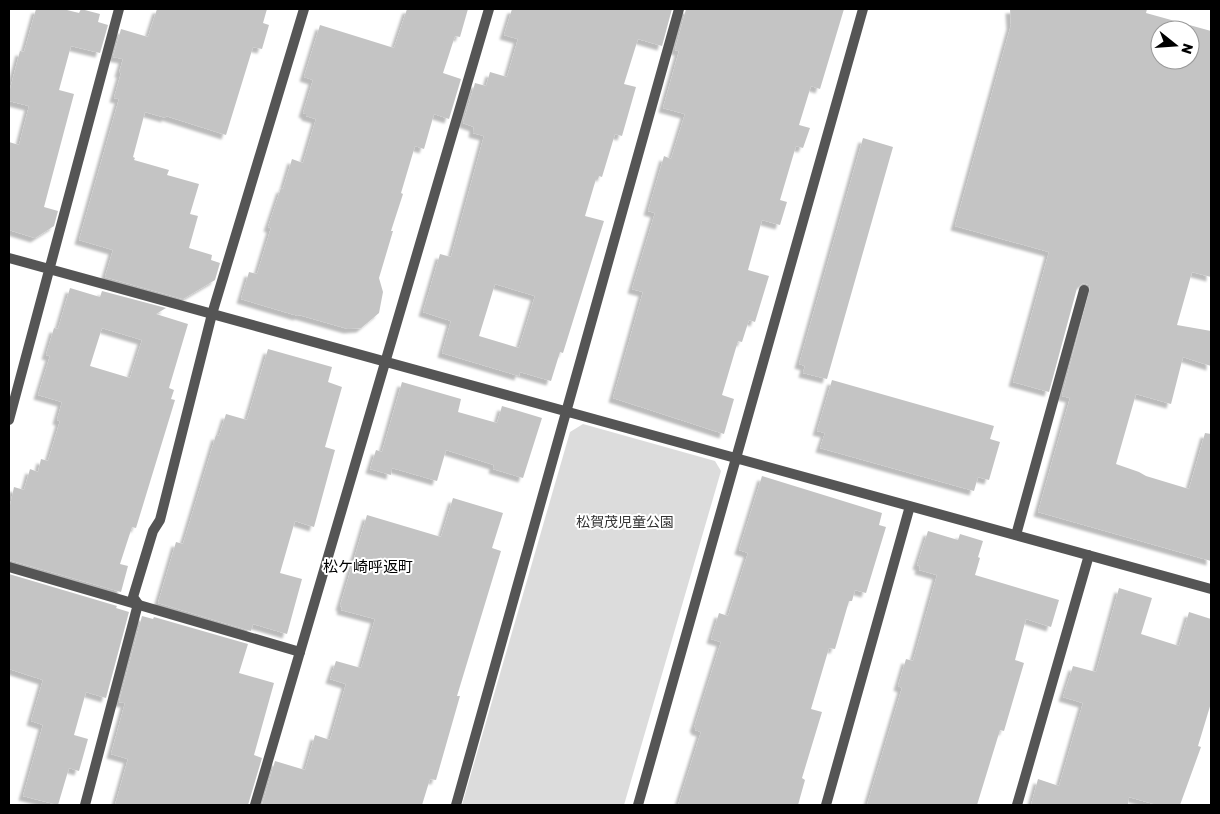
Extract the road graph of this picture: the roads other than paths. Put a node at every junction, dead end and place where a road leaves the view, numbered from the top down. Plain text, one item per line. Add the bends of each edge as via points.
1 (119, 9) edge
2 (304, 9) edge
3 (489, 9) edge
4 (679, 9) edge
5 (863, 9) edge
6 (9, 258) edge
7 (50, 269) junction
8 (1084, 290) dead end
9 (212, 314) junction
10 (385, 361) junction
11 (566, 411) junction
12 (9, 420) edge
13 (736, 458) junction
14 (910, 506) junction
15 (1016, 535) junction
16 (1089, 555) junction
17 (9, 567) edge
18 (1211, 589) edge
19 (138, 604) junction
20 (300, 652) junction
21 (85, 805) edge
22 (255, 805) edge
23 (456, 805) edge
24 (638, 805) edge
25 (826, 805) edge
26 (1017, 805) edge

1 - 7 street
2 - 9 street
3 - 10 street
4 - 11 street
5 - 13 street
6 - 7 street
7 - 9 street
7 - 12 street
8 - 15 street
9 - 10 street
9 - 19 street via 160,520 152,531 133,597
10 - 11 street
10 - 20 street
11 - 13 street
11 - 23 street
13 - 14 street
13 - 24 street
14 - 15 street
14 - 25 street
15 - 16 street
16 - 18 street
16 - 26 street
17 - 19 street
19 - 20 street
19 - 21 street
20 - 22 street

